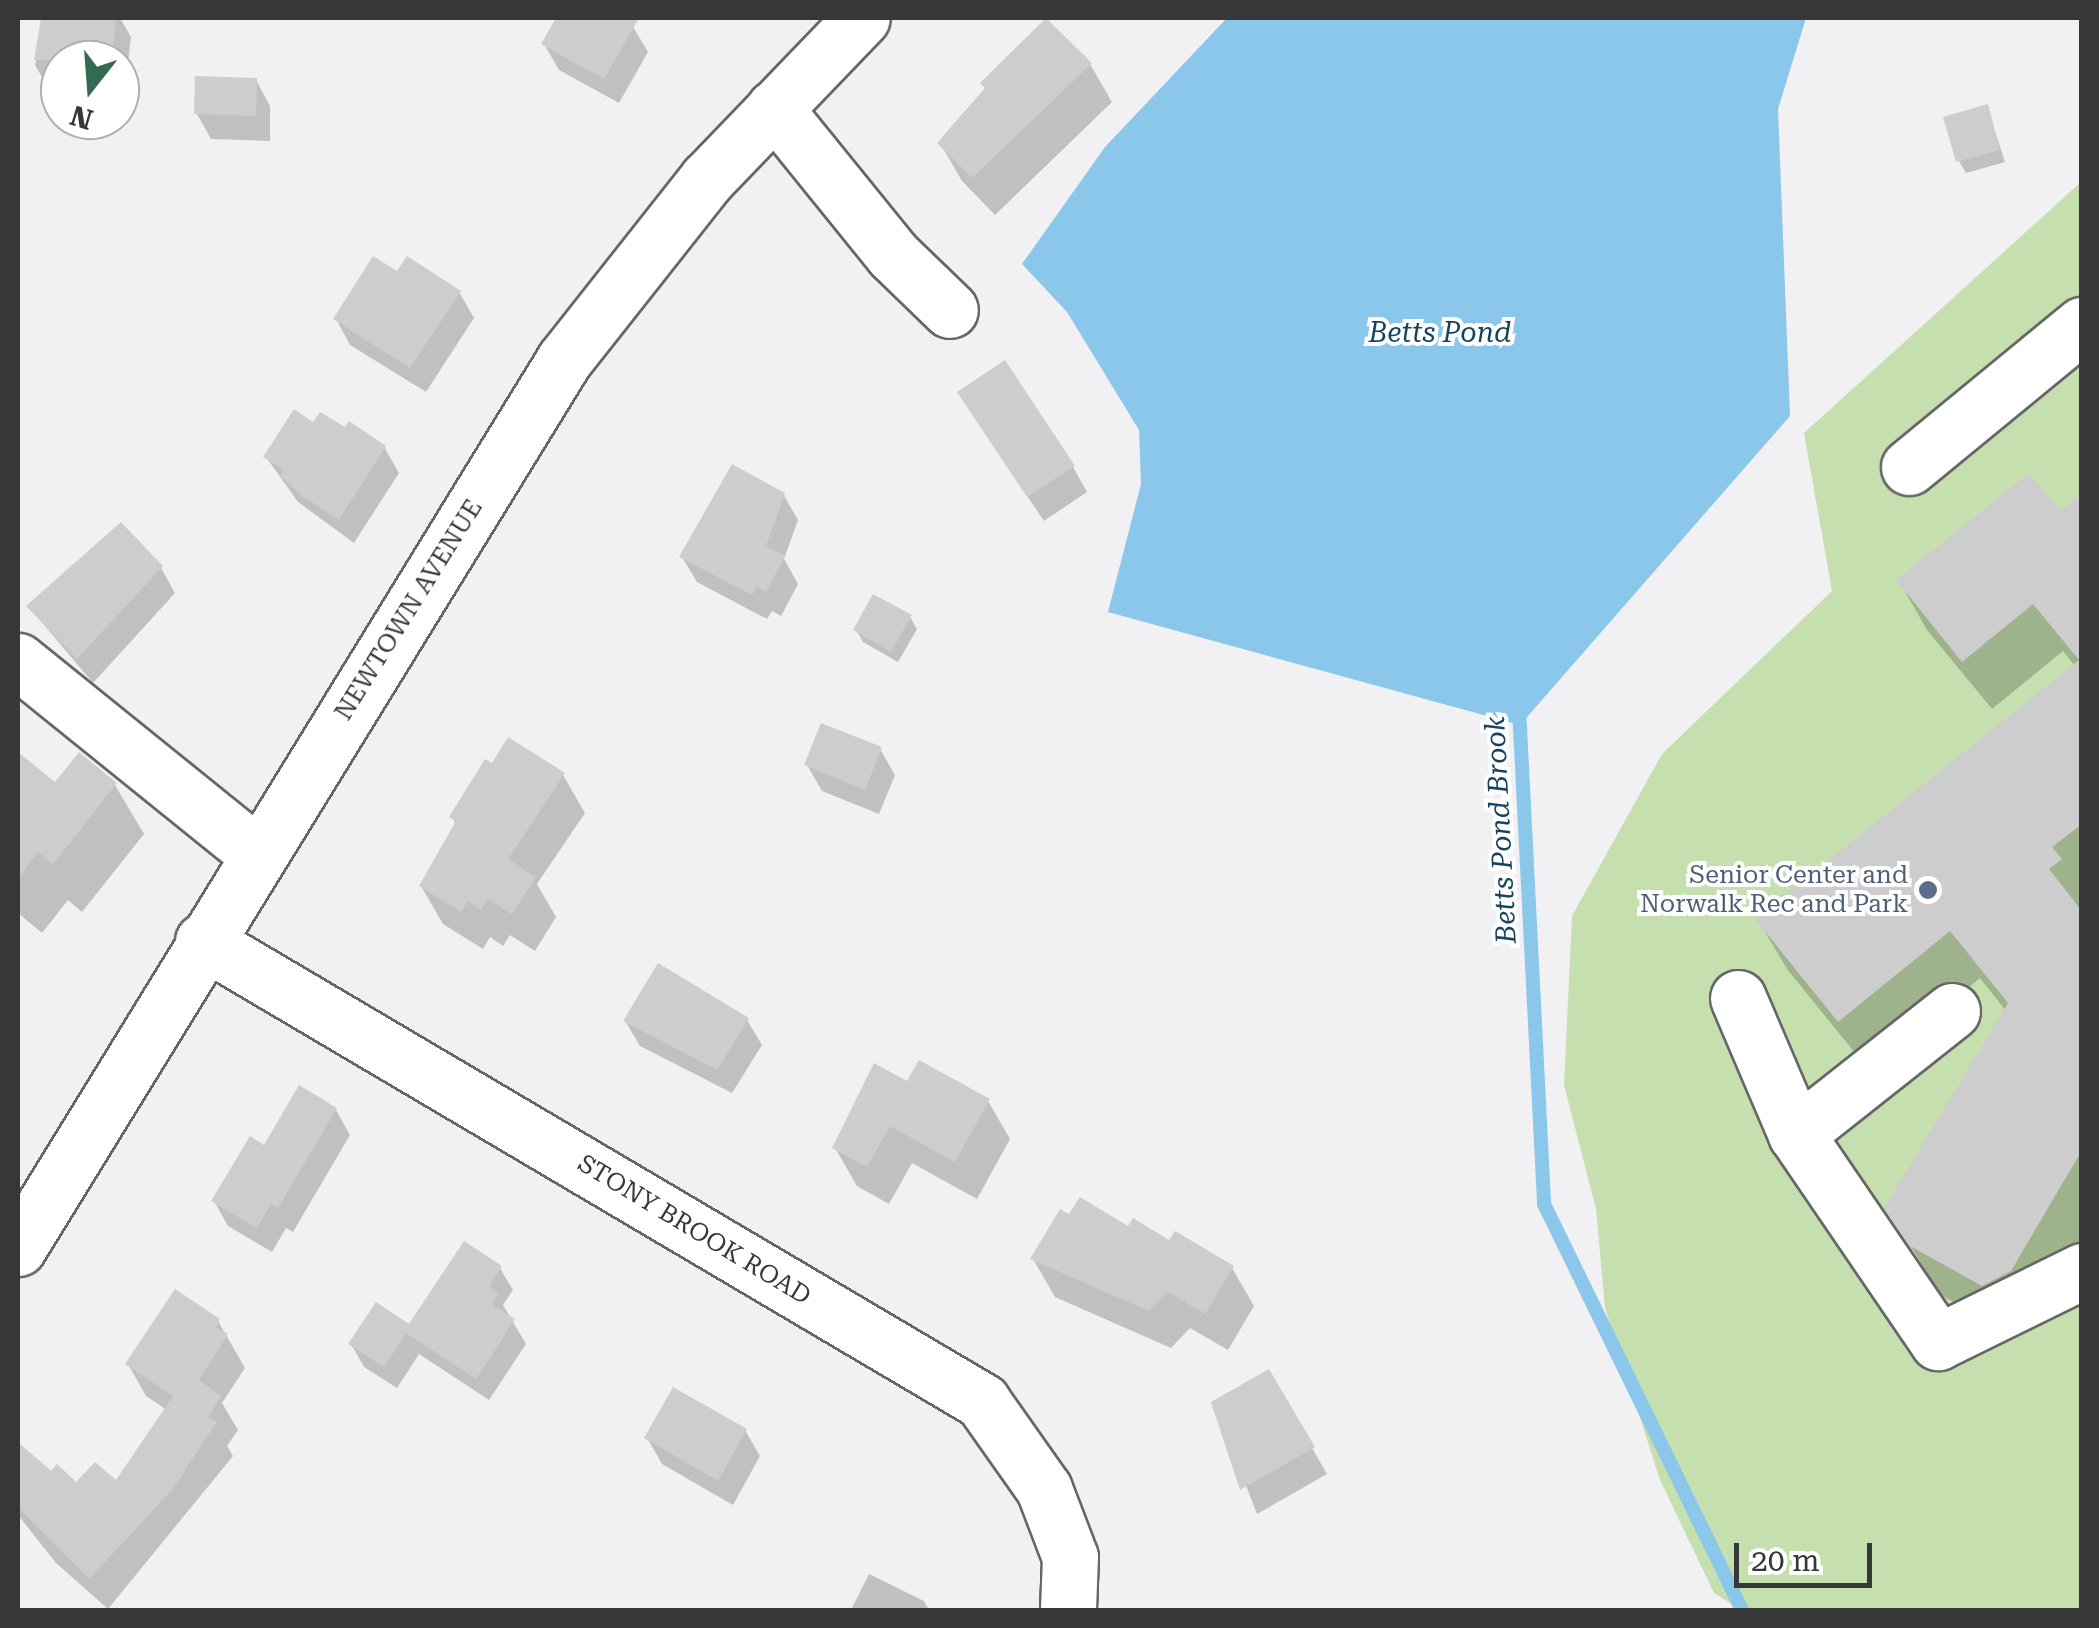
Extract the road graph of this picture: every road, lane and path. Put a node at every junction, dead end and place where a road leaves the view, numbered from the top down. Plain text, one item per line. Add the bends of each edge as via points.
1 (862, 18) edge
2 (774, 108) junction
3 (950, 310) dead end
4 (2082, 325) edge
5 (1910, 467) dead end
6 (18, 661) edge
7 (257, 854) junction
8 (204, 941) junction
9 (1738, 998) dead end
10 (1952, 1011) dead end
11 (1796, 1134) junction
12 (18, 1248) edge
13 (2082, 1270) edge
14 (1068, 1610) edge

1 - 2 main road, NEWTOWN AVENUE
2 - 3 main road via 893,256
2 - 7 main road, NEWTOWN AVENUE via 707,178 564,360
4 - 5 main road
6 - 7 main road
7 - 8 main road, NEWTOWN AVENUE
8 - 12 main road, NEWTOWN AVENUE
8 - 14 main road, STONY BROOK ROAD via 982,1400 1044,1489 1070,1556
9 - 11 main road
10 - 11 main road
11 - 13 main road via 1938,1342

